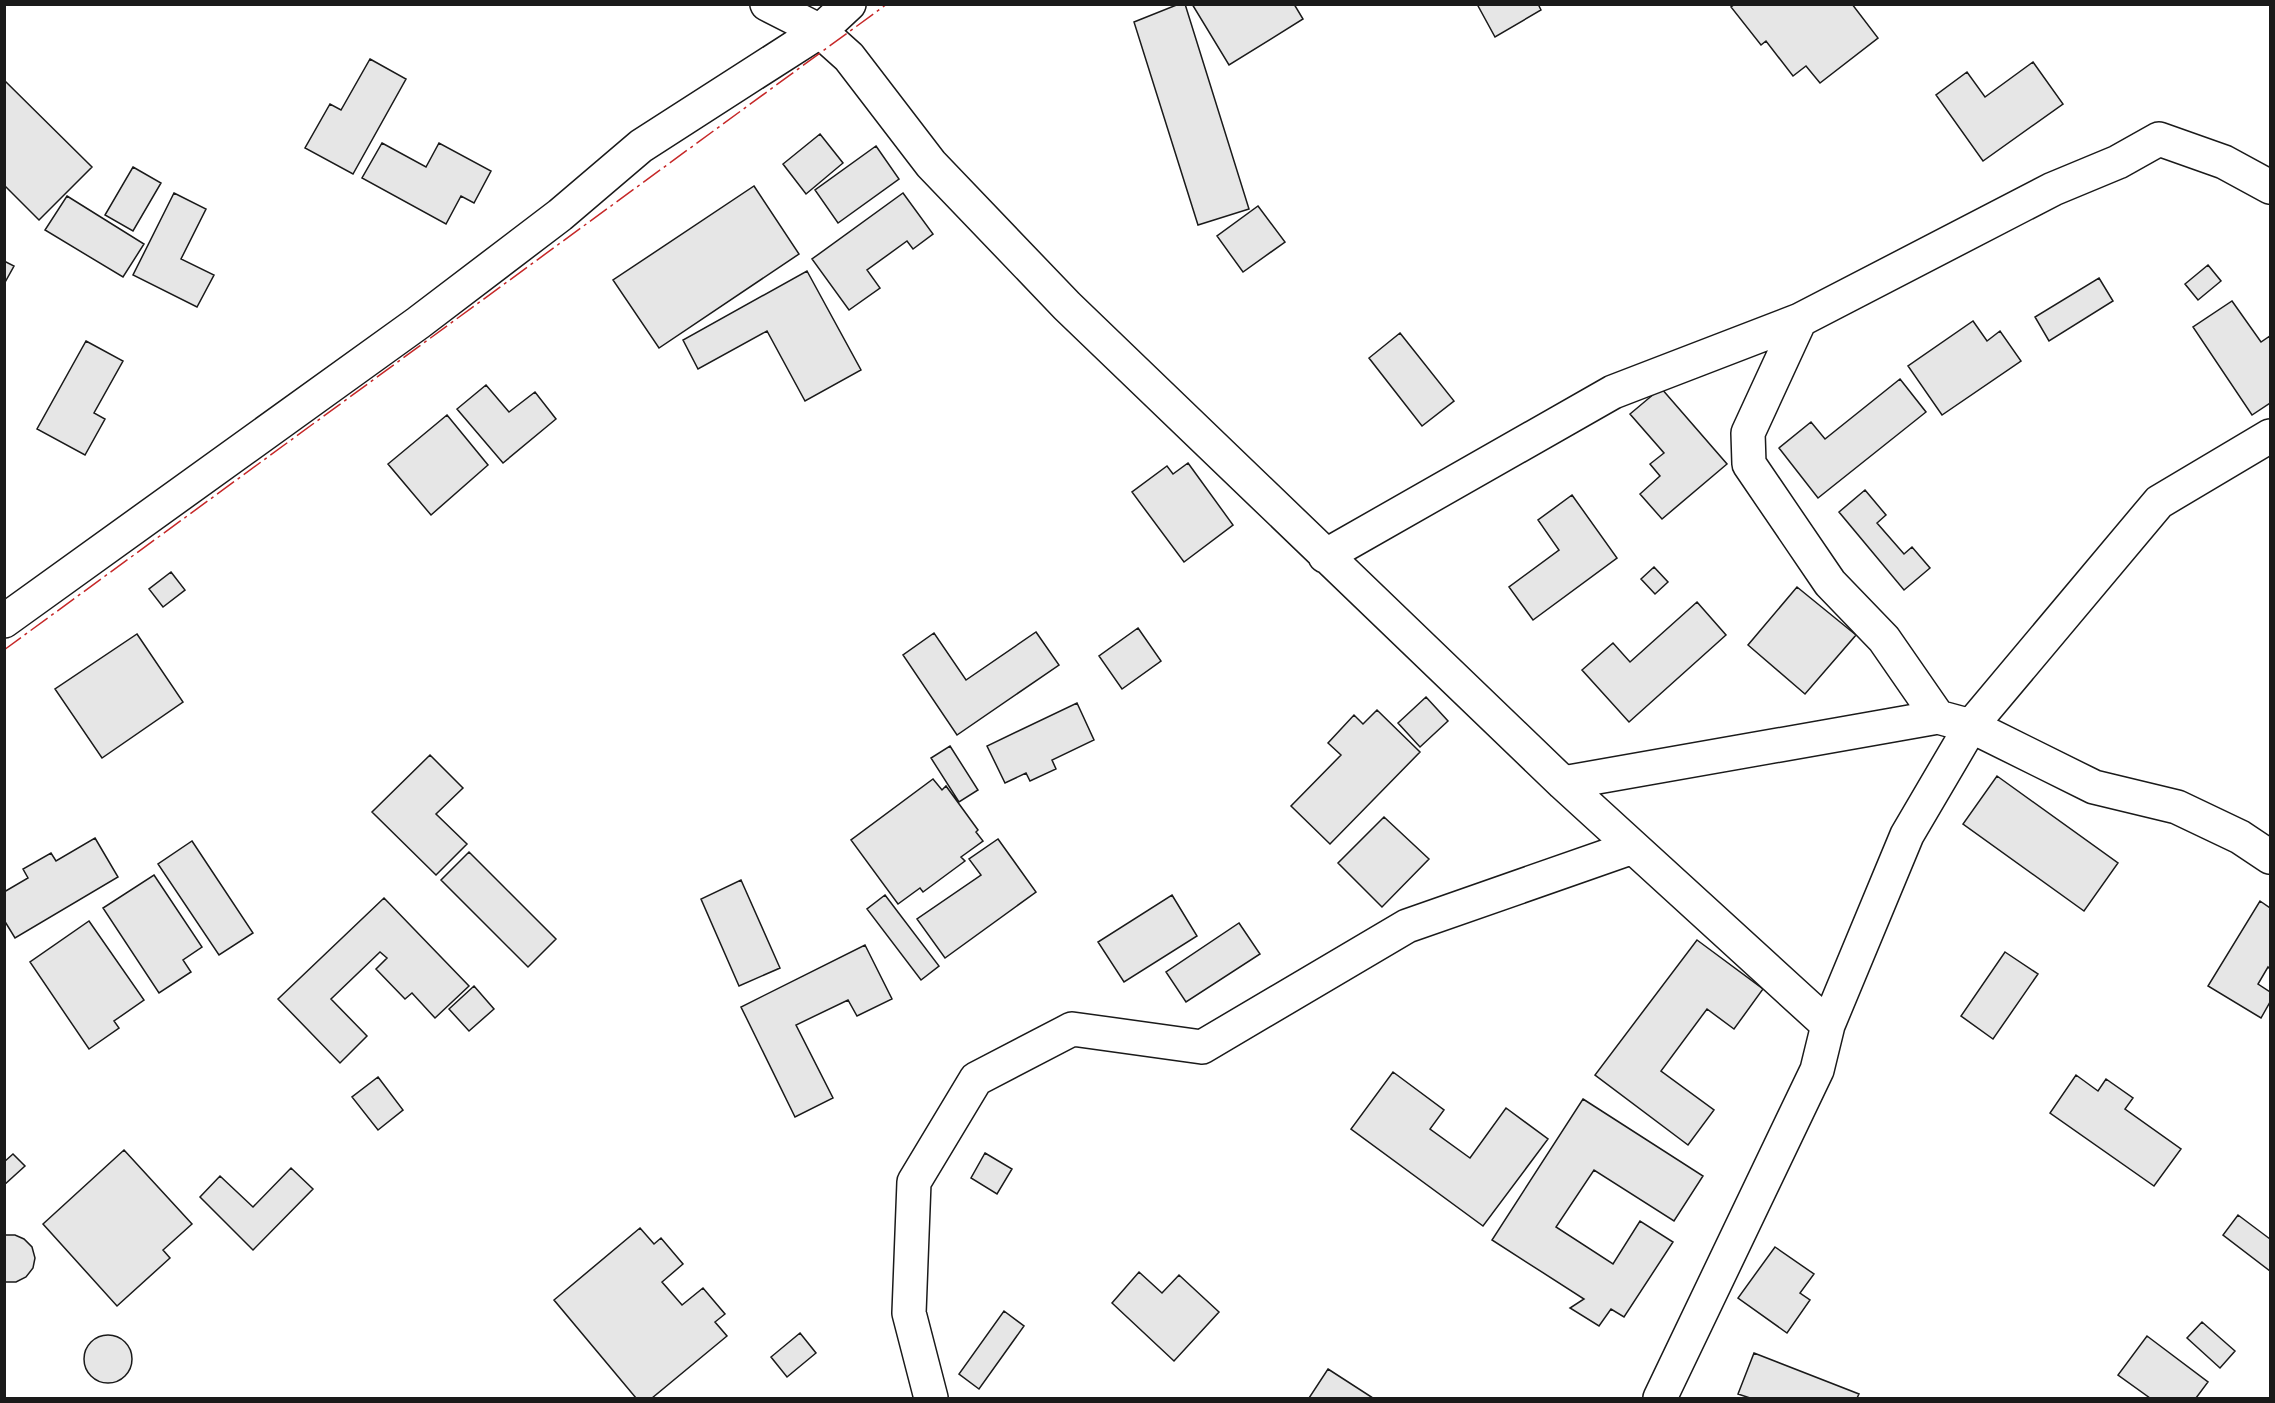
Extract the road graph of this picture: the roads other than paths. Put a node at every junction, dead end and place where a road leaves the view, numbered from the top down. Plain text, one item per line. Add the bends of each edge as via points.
1 (767, 4) edge
2 (849, 4) edge
3 (820, 31) junction
4 (2271, 187) edge
5 (1800, 320) junction
6 (2271, 436) edge
7 (1324, 556) junction
8 (4, 621) edge
9 (1938, 717) junction
10 (1971, 726) junction
11 (1563, 783) junction
12 (1633, 847) junction
13 (2271, 857) edge
14 (1828, 1025) junction
15 (931, 1398) edge
16 (1660, 1398) edge

1 - 3 street
2 - 3 street
3 - 7 street via 849,57 931,164 1059,298
3 - 8 street via 641,146 561,215 418,322
4 - 5 street via 2224,162 2158,139
5 - 7 street via 1613,392
5 - 9 street via 1748,433 1749,464 1830,583 1884,639
6 - 10 street via 2159,502
7 - 11 street
9 - 10 street
9 - 11 street
10 - 13 street via 2094,787 2177,807 2240,837
10 - 14 street via 1907,835
11 - 12 street
12 - 14 street
12 - 15 street via 1407,926 1202,1047 1072,1029 976,1079 914,1182 909,1313
14 - 16 street via 1817,1070

